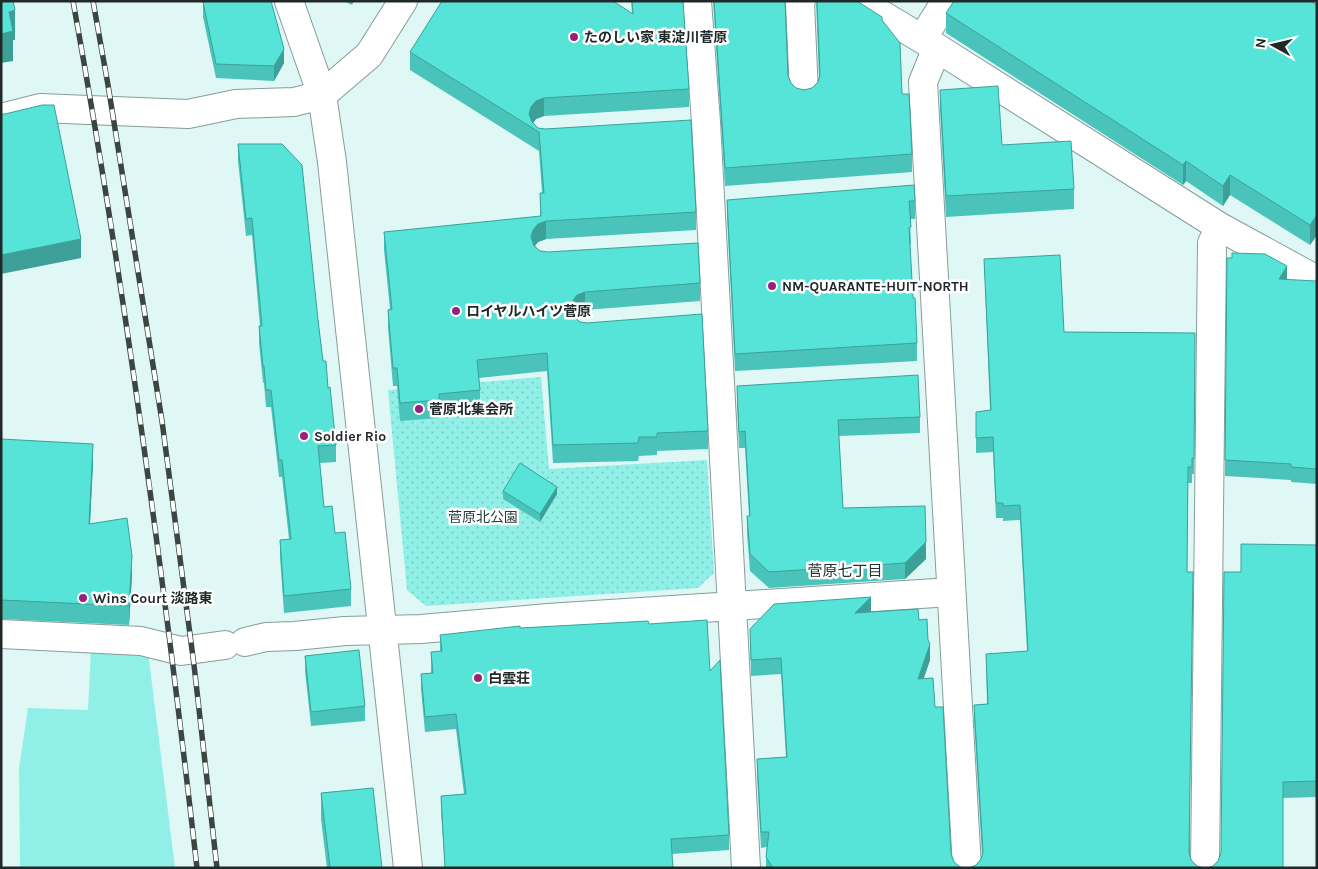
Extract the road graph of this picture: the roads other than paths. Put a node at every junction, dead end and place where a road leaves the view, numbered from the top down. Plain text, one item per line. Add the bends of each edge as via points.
1 (289, 1) edge
2 (403, 1) edge
3 (697, 1) edge
4 (801, 1) edge
5 (859, 1) edge
6 (946, 1) edge
7 (930, 44) junction
8 (804, 93) edge
9 (322, 95) junction
10 (1, 118) edge
11 (706, 122) junction
12 (678, 124) edge
13 (740, 200) edge
14 (710, 203) junction
15 (1220, 227) junction
16 (1317, 280) edge
17 (749, 386) edge
18 (719, 388) junction
19 (951, 592) junction
20 (731, 607) junction
21 (382, 629) junction
22 (1, 634) edge
23 (408, 868) edge
24 (746, 868) edge
25 (968, 868) edge
26 (1205, 868) edge

1 - 9 street
2 - 9 street via 369,55
3 - 11 street
4 - 8 street
5 - 7 street
6 - 7 street
7 - 15 street
7 - 19 street via 923,82 919,187 929,376
9 - 10 street via 294,102 236,104 188,114 40,108
9 - 21 street
11 - 12 street
11 - 14 street
13 - 14 street
14 - 18 street via 702,245 706,316
15 - 16 street
15 - 26 street via 1212,243
17 - 18 street
18 - 20 street
19 - 20 street
19 - 25 street
20 - 21 street
20 - 24 street
21 - 22 street via 266,637 181,651 141,641
21 - 23 street

